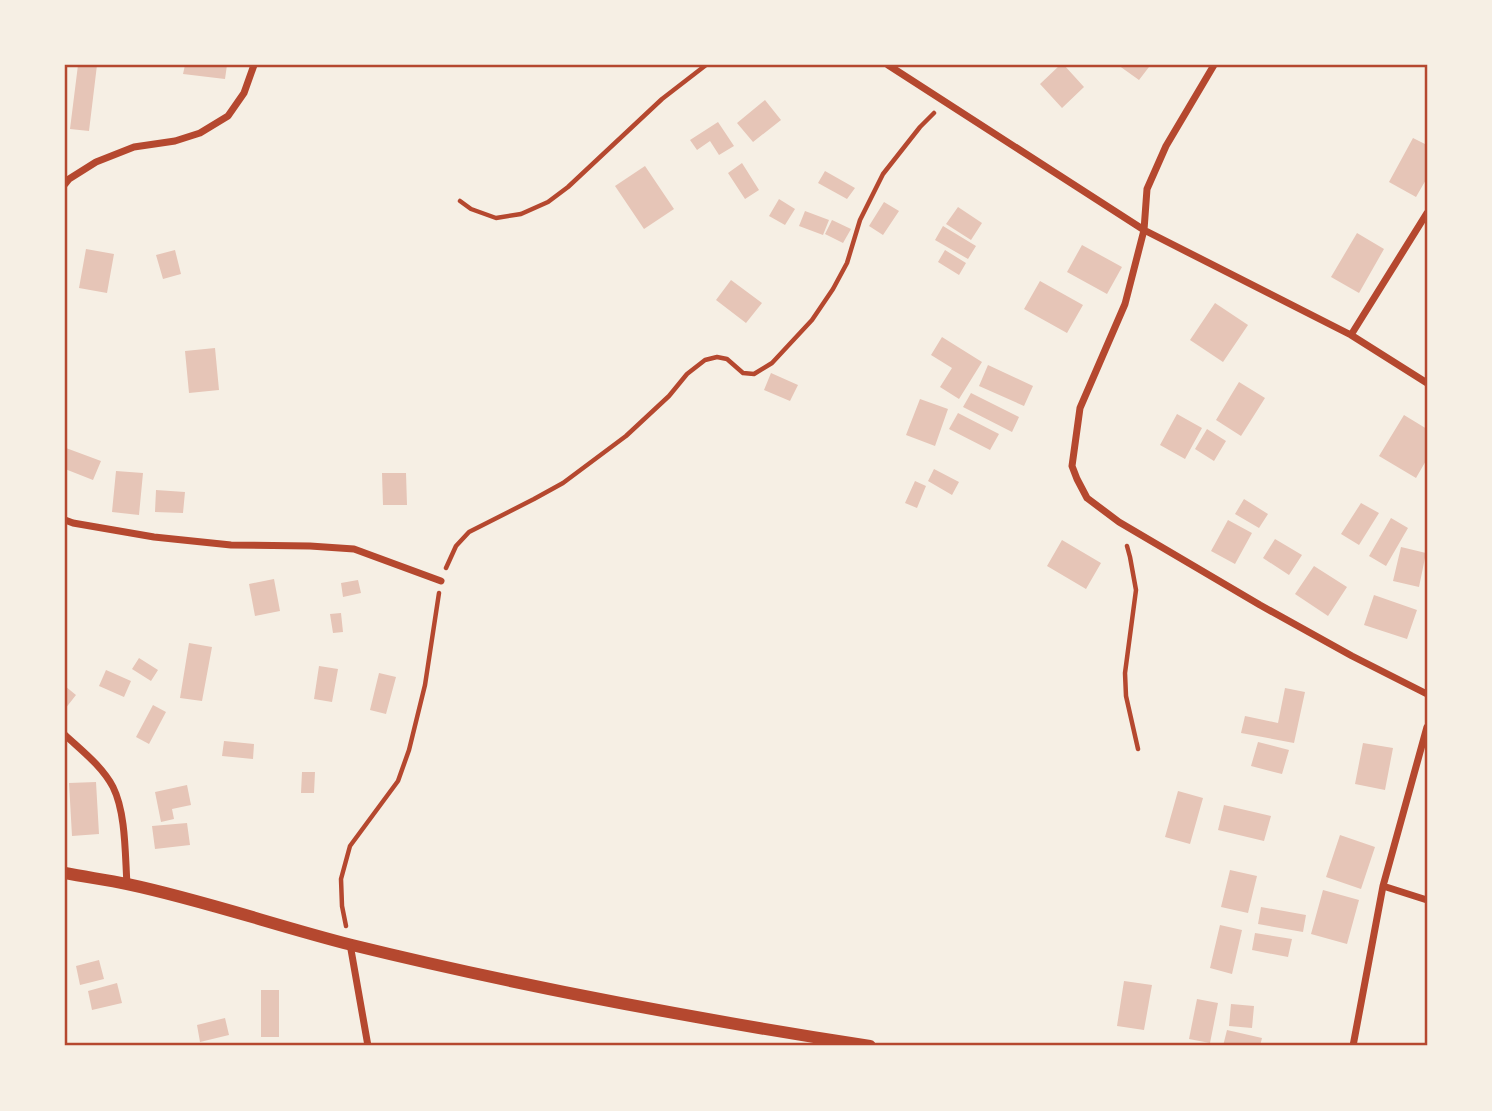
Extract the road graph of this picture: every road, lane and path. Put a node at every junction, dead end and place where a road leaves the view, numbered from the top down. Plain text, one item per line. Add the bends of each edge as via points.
1 (254, 65) edge
2 (706, 65) edge
3 (888, 65) edge
4 (1213, 65) edge
5 (946, 102) junction
6 (65, 184) edge
7 (460, 201) dead end
8 (1427, 213) edge
9 (1144, 230) junction
10 (1351, 335) junction
11 (1427, 383) edge
12 (65, 520) edge
13 (1119, 522) junction
14 (441, 581) junction
15 (1427, 694) edge
16 (1427, 727) edge
17 (65, 735) edge
18 (1138, 749) dead end
19 (65, 873) edge
20 (127, 884) junction
21 (1383, 886) junction
22 (1427, 900) edge
23 (350, 944) junction
24 (368, 1046) edge
25 (870, 1046) edge
26 (1353, 1046) edge

1 - 6 street via 244,93 228,116 175,141 134,147 96,162
2 - 7 path via 548,202 522,214 496,218
3 - 5 street
4 - 9 street via 1147,189
5 - 9 street
5 - 14 path via 883,174 833,289 812,320 772,363 754,374 743,373 727,359 705,360 625,436 563,483 469,532 456,546
8 - 10 street
9 - 10 street
9 - 13 street via 1125,304 1080,408 1072,466 1087,498
10 - 11 street
12 - 14 street via 154,537 231,545 354,550
13 - 15 street via 1259,605
13 - 18 path via 1136,590 1125,673
14 - 23 path via 425,685 409,750 398,781 350,846 341,879
16 - 21 street
17 - 20 street via 113,787 120,810
19 - 20 street
20 - 23 street
21 - 22 street
21 - 26 street
23 - 24 street
23 - 25 street via 551,990

